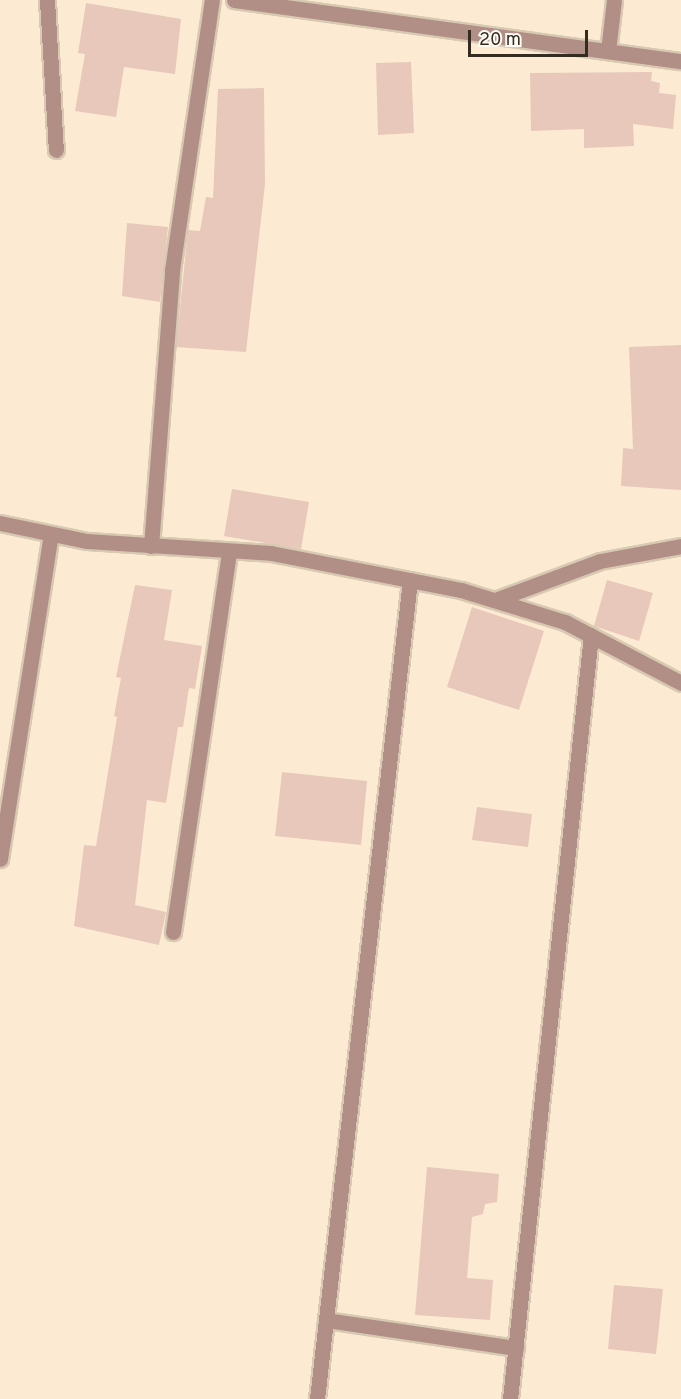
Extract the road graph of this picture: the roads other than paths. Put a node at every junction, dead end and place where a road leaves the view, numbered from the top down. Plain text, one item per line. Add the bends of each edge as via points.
1 (47, 0) edge
2 (212, 0) edge
3 (234, 0) edge
4 (614, 0) edge
5 (608, 51) junction
6 (681, 61) edge
7 (56, 150) dead end
8 (0, 523) edge
9 (51, 535) junction
10 (151, 546) junction
11 (681, 546) edge
12 (230, 551) junction
13 (410, 580) junction
14 (495, 600) junction
15 (591, 635) junction
16 (681, 683) edge
17 (0, 859) edge
18 (173, 932) dead end
19 (326, 1320) junction
20 (516, 1348) junction
21 (317, 1399) edge
22 (510, 1399) edge

1 - 7 street
2 - 10 street via 172,270
3 - 5 street
4 - 5 street
5 - 6 street
8 - 9 street
9 - 10 street
9 - 17 street
10 - 12 street
11 - 14 street via 600,561
12 - 13 street via 271,553
12 - 18 street
13 - 14 street
13 - 19 street
14 - 15 street via 565,622
15 - 16 street
15 - 20 street
19 - 20 street
19 - 21 street
20 - 22 street

